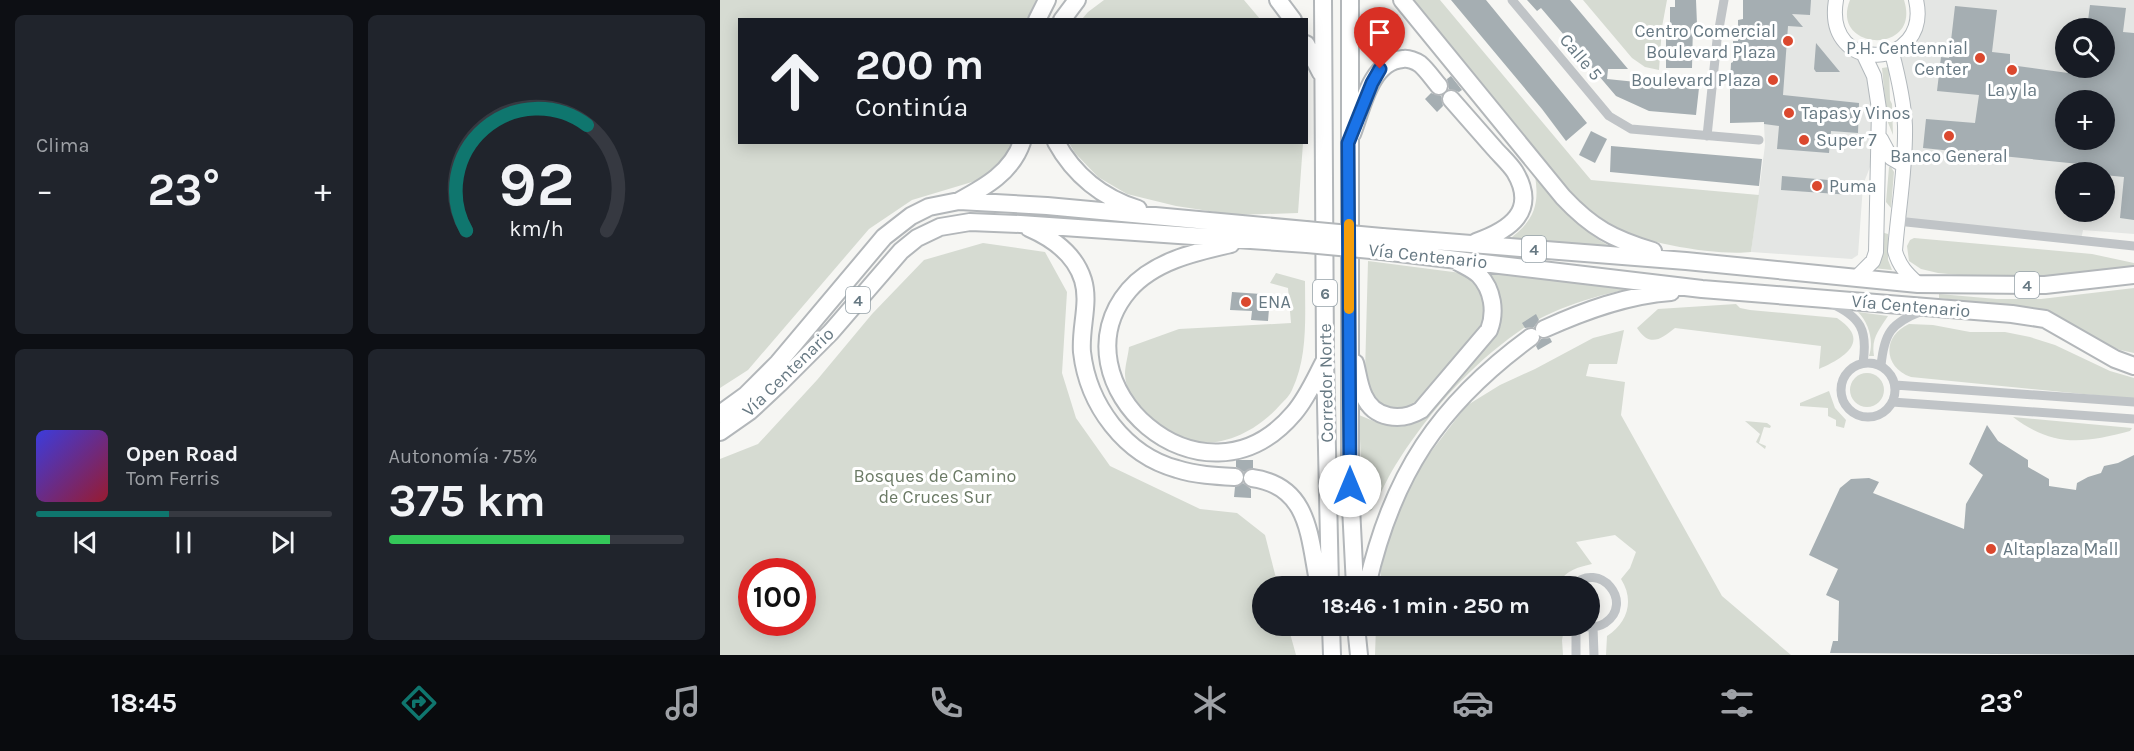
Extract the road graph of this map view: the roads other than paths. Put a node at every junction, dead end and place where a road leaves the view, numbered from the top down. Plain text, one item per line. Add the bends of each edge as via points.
1 (1047, 0) edge
2 (1077, 0) edge
3 (1278, 0) edge
4 (1323, 0) edge
5 (1350, 0) edge
6 (1402, 0) edge
7 (1512, 0) edge
8 (1724, 0) edge
9 (1836, 0) edge
10 (1916, 0) edge
11 (1038, 18) edge
12 (1064, 18) edge
13 (1292, 18) edge
14 (1308, 48) edge
15 (1892, 53) junction
16 (1864, 55) junction
17 (1323, 78) junction
18 (1439, 86) dead end
19 (1451, 99) dead end
20 (1880, 134) junction
21 (1707, 136) junction
22 (1760, 140) dead end
23 (1348, 143) junction
24 (1021, 144) edge
25 (1057, 144) edge
26 (1904, 165) junction
27 (1878, 183) junction
28 (958, 201) junction
29 (1162, 217) junction
30 (1897, 221) junction
31 (1020, 224) junction
32 (1306, 237) junction
33 (1247, 240) junction
34 (1382, 244) junction
35 (1471, 244) junction
36 (2134, 246) edge
37 (1452, 258) junction
38 (1686, 261) junction
39 (2129, 276) edge
40 (1856, 278) junction
41 (1918, 284) junction
42 (1702, 289) junction
43 (1820, 298) junction
44 (1931, 307) junction
45 (2045, 320) junction
46 (1349, 342) junction
47 (2134, 357) edge
48 (1325, 358) junction
49 (1863, 363) junction
50 (1881, 366) junction
51 (2134, 366) edge
52 (1895, 385) junction
53 (1892, 402) junction
54 (2134, 402) edge
55 (720, 414) edge
56 (2134, 419) edge
57 (720, 432) edge
58 (1317, 576) edge
59 (1330, 576) edge
60 (1354, 576) edge
61 (1368, 576) edge
62 (1600, 580) edge
63 (1600, 626) edge
64 (1358, 636) edge
65 (1576, 636) edge
66 (1593, 636) edge
67 (1359, 655) edge
68 (1576, 655) edge
69 (1594, 655) edge

1 - 11 highway
2 - 12 highway
3 - 13 highway
4 - 17 highway, Corredor Norte / 6
5 - 23 highway, Corredor Norte / 6
6 - 38 highway via 1578,213 1622,242
7 - 21 street, Calle 5 via 1609,116 1631,129
8 - 21 street
9 - 16 street via 1833,14 1838,33 1852,49
10 - 15 street via 1917,22 1912,35
14 - 17 highway
15 - 16 street
15 - 26 street via 1905,125
16 - 20 street via 1877,90
17 - 48 highway, Corredor Norte / 6
18 - 23 highway via 1419,63 1406,58 1392,60 1380,69 1372,83
19 - 35 highway via 1515,171 1523,190 1524,204 1516,219 1498,234
20 - 26 street via 1891,158
20 - 27 street
21 - 22 street
23 - 46 highway, Corredor Norte / 6
24 - 28 highway via 1004,171 982,189
25 - 29 highway via 1075,170 1098,190 1128,206
26 - 30 street
27 - 30 street via 1889,216
27 - 40 street via 1876,252 1873,261
28 - 29 highway, Vía Centenario / 4
28 - 55 highway, Vía Centenario / 4 via 919,211 884,237 778,363
29 - 32 highway, Vía Centenario / 4
30 - 36 street
30 - 41 street via 1897,261
31 - 33 highway, Vía Centenario / 4
31 - 57 highway, Vía Centenario / 4 via 956,223 916,238 779,384
31 - 58 highway via 1052,240 1077,266 1085,290 1084,365 1095,399 1112,424 1140,451 1163,465 1274,483 1294,497 1306,526
32 - 33 highway, Vía Centenario / 4
32 - 34 highway, Vía Centenario / 4, bridge
33 - 48 highway via 1175,259 1129,289 1110,323 1107,348 1111,371 1131,409 1163,439 1192,451 1217,453 1244,447 1273,433 1295,413
34 - 35 highway, Vía Centenario / 4
34 - 37 highway, Vía Centenario / 4
35 - 38 highway, Vía Centenario / 4
37 - 42 highway, Vía Centenario / 4
37 - 46 highway via 1485,283 1493,320 1489,330 1421,410 1402,417 1384,415 1374,409 1364,397
38 - 40 highway, Vía Centenario / 4
39 - 41 highway, Vía Centenario / 4 via 2044,285
40 - 41 highway, Vía Centenario / 4
42 - 43 highway, Vía Centenario / 4
42 - 61 highway via 1663,292 1578,313 1537,333 1504,357 1448,411 1405,473
43 - 44 highway, Vía Centenario / 4
43 - 49 street via 1860,325 1864,335
44 - 45 highway, Vía Centenario / 4
44 - 50 street via 1904,319 1887,333
45 - 47 highway
45 - 51 highway, Vía Centenario / 4
46 - 60 highway, Corredor Norte / 6
48 - 59 highway, Corredor Norte / 6
49 - 50 street
49 - 53 street via 1843,380 1841,389 1847,406 1869,417 1883,412
50 - 52 street
52 - 53 street
52 - 54 street
53 - 56 street
62 - 63 street via 1609,584 1616,599 1613,615
64 - 67 highway
65 - 68 street
66 - 69 street

